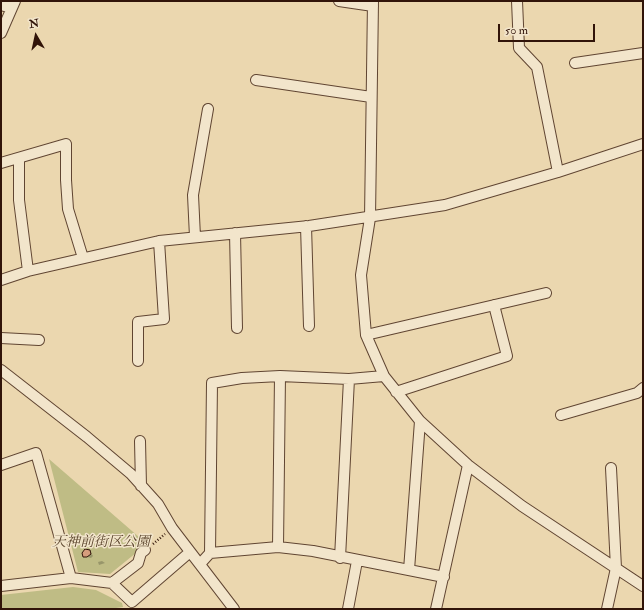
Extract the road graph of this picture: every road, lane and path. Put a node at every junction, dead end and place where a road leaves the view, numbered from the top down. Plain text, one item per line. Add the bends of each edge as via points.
1 (339, 1) edge
2 (517, 1) edge
3 (373, 4) edge
4 (1, 5) edge
5 (14, 5) edge
6 (1, 33) edge
7 (643, 53) edge
8 (576, 63) dead end
9 (256, 80) dead end
10 (371, 97) junction
11 (208, 109) dead end
12 (643, 144) edge
13 (19, 158) junction
14 (1, 163) edge
15 (558, 172) junction
16 (370, 218) junction
17 (306, 226) junction
18 (235, 233) junction
19 (195, 237) junction
20 (159, 241) junction
21 (83, 258) junction
22 (28, 272) junction
23 (1, 280) edge
24 (546, 293) dead end
25 (494, 305) junction
26 (309, 326) dead end
27 (237, 328) dead end
28 (366, 335) junction
29 (1, 338) edge
30 (39, 340) dead end
31 (138, 361) dead end
32 (2, 372) edge
33 (280, 376) junction
34 (384, 376) junction
35 (349, 378) junction
36 (643, 388) edge
37 (396, 392) junction
38 (560, 415) dead end
39 (420, 421) junction
40 (140, 441) dead end
41 (1, 465) edge
42 (468, 465) junction
43 (611, 468) dead end
44 (141, 486) junction
45 (172, 528) junction
46 (278, 547) junction
47 (145, 550) joint
48 (190, 552) junction
49 (210, 553) junction
50 (340, 558) junction
51 (357, 561) junction
52 (200, 564) junction
53 (616, 568) junction
54 (409, 570) junction
55 (444, 577) junction
56 (70, 578) junction
57 (112, 583) junction
58 (1, 586) edge
59 (643, 586) edge
60 (234, 609) edge
61 (348, 609) edge
62 (437, 609) edge
63 (607, 609) edge

1 - 3 street
2 - 15 street via 519,48 537,67
3 - 10 street
4 - 5 street
5 - 6 street
7 - 8 street
9 - 10 street
10 - 16 street
11 - 19 street via 193,195
12 - 15 street
13 - 14 street
13 - 21 street via 66,144 68,209
13 - 22 street via 19,200
15 - 16 street via 445,205
16 - 17 street
16 - 28 street via 361,275
17 - 18 street
17 - 26 street
18 - 19 street
18 - 27 street
19 - 20 street
20 - 21 street
20 - 31 street via 164,319 138,322
21 - 22 street
22 - 23 street
24 - 25 street
25 - 28 street
25 - 37 street via 507,356
28 - 34 street
29 - 30 street
32 - 44 street via 87,437 131,474
33 - 35 street
33 - 46 street
33 - 49 street via 212,383
34 - 35 street
34 - 37 street
35 - 50 street
36 - 38 street via 637,393
37 - 39 street
39 - 42 street
39 - 54 street
40 - 44 street
41 - 56 street via 36,453
42 - 53 street via 522,506
42 - 55 street
43 - 53 street
44 - 45 street via 158,504
45 - 47 path
45 - 48 street
46 - 49 street
46 - 50 street via 313,551
47 - 57 street via 138,563
48 - 52 street
48 - 57 street via 132,602
49 - 52 street
50 - 51 street
51 - 54 street
51 - 61 street
52 - 60 street
53 - 59 street
53 - 63 street
54 - 55 street
55 - 62 street
56 - 57 street
56 - 58 street

